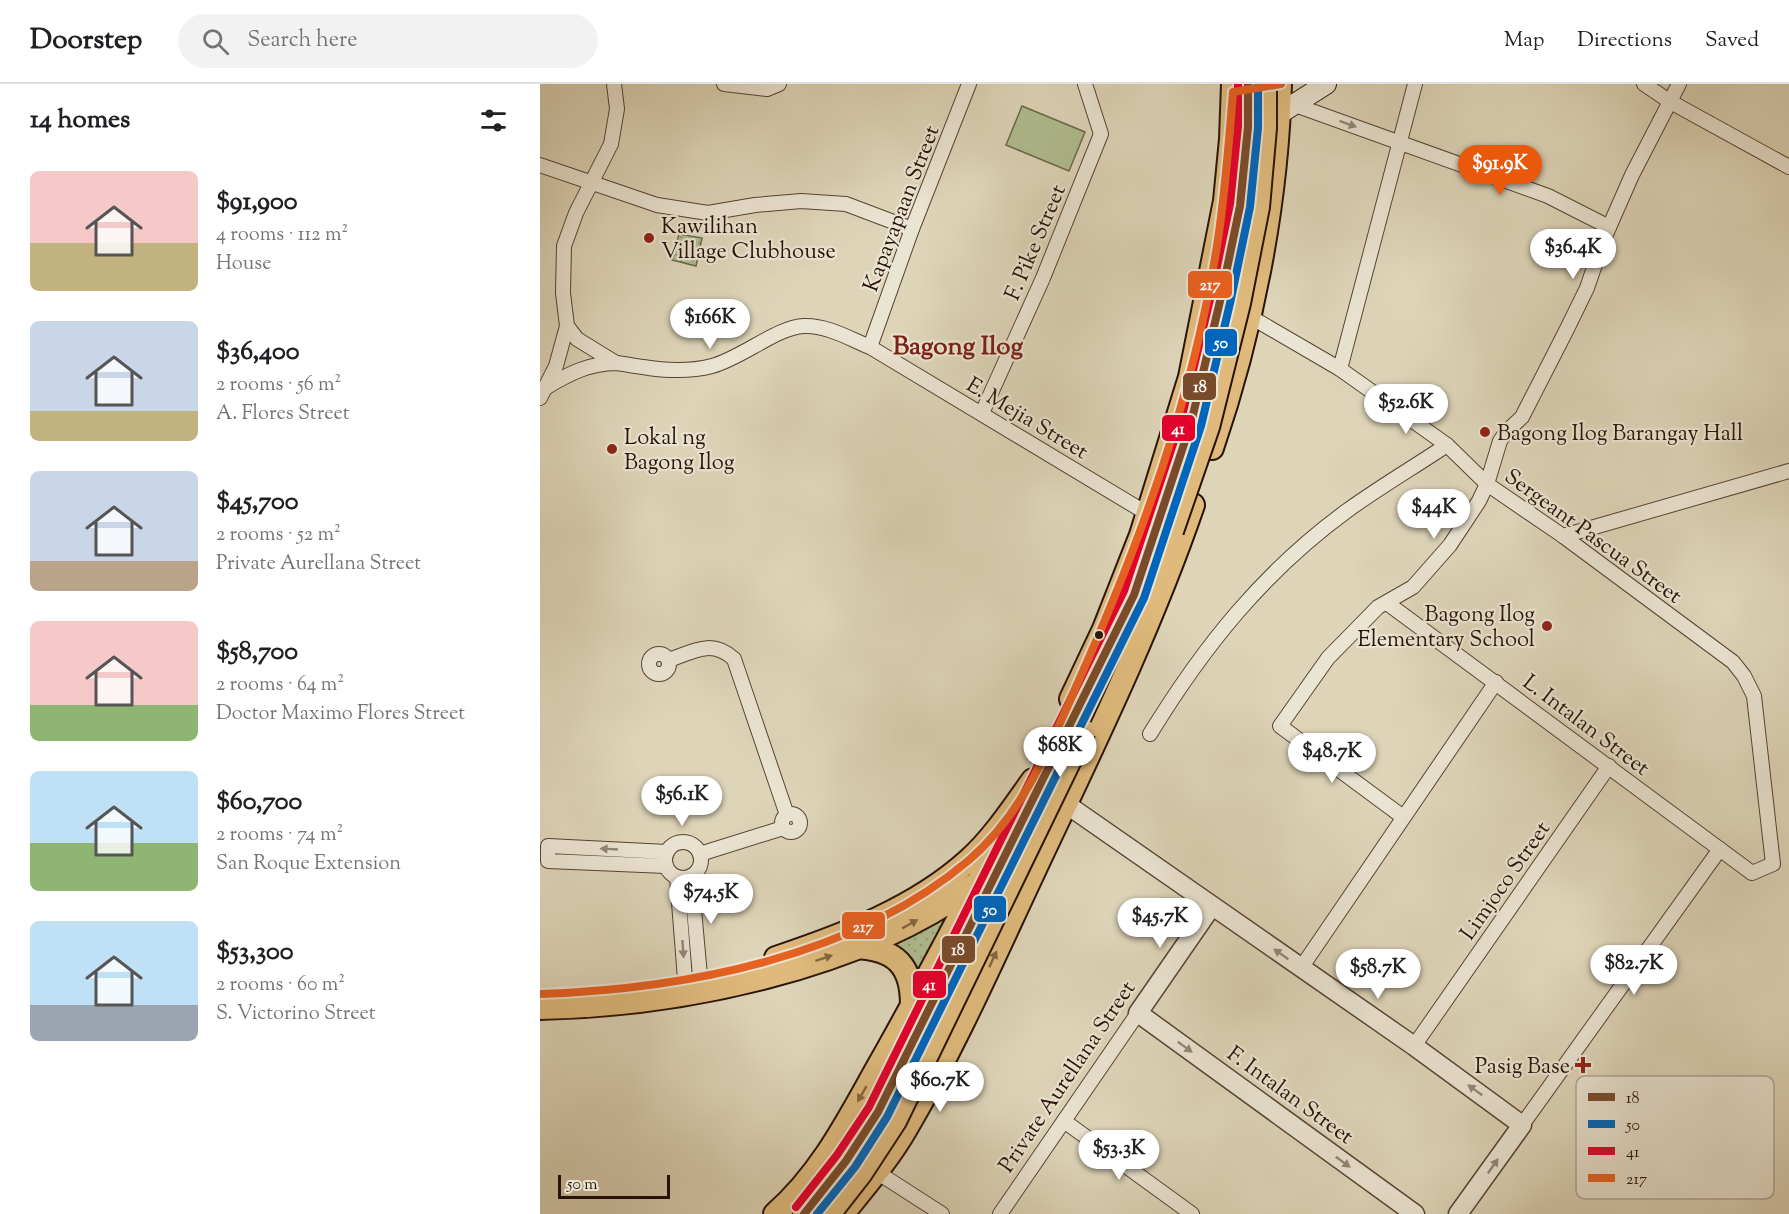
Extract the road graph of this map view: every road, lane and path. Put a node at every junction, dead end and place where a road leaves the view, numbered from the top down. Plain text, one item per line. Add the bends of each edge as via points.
1 (614, 84) edge
2 (724, 84) edge
3 (779, 84) edge
4 (969, 84) edge
5 (1085, 84) edge
6 (1265, 84) edge
7 (1280, 84) edge
8 (1326, 84) edge
9 (1415, 84) edge
10 (1644, 84) edge
11 (1679, 84) edge
12 (1238, 86) edge
13 (1669, 101) junction
14 (1287, 109) junction
15 (1232, 117) junction
16 (1401, 143) junction
17 (540, 165) edge
18 (1789, 166) edge
19 (591, 184) junction
20 (1609, 227) junction
21 (912, 229) junction
22 (1249, 316) junction
23 (567, 326) junction
24 (870, 347) junction
25 (616, 363) junction
26 (1340, 369) junction
27 (1190, 377) junction
28 (1231, 391) junction
29 (544, 392) edge
30 (982, 413) junction
31 (1447, 445) junction
32 (1789, 471) edge
33 (1487, 484) junction
34 (1148, 514) junction
35 (1563, 536) junction
36 (1388, 603) junction
37 (669, 660) dead end
38 (1496, 682) junction
39 (1150, 734) dead end
40 (1609, 766) junction
41 (1033, 780) junction
42 (1066, 805) junction
43 (1403, 817) junction
44 (1720, 849) junction
45 (668, 852) junction
46 (700, 854) junction
47 (666, 866) junction
48 (1762, 870) joint
49 (684, 877) junction
50 (978, 882) junction
51 (1212, 906) junction
52 (856, 947) junction
53 (1301, 968) junction
54 (692, 978) junction
55 (540, 994) edge
56 (540, 1008) edge
57 (969, 1012) junction
58 (1138, 1013) junction
59 (907, 1015) junction
60 (1414, 1046) junction
61 (1064, 1121) junction
62 (1522, 1125) junction
63 (883, 1176) junction
64 (920, 1208) edge
65 (1464, 1212) edge
66 (775, 1214) edge
67 (804, 1214) edge
68 (829, 1214) edge
69 (842, 1214) edge
70 (854, 1214) edge
71 (942, 1214) edge
72 (1000, 1214) edge
73 (1192, 1214) edge
74 (1415, 1214) edge

1 - 19 street via 617,109 611,144
2 - 3 street via 767,89
4 - 21 street, Kapayapaan Street
5 - 30 street, F. Pike Street via 1101,134 1043,278
6 - 68 main road, bridge via 1258,207 1239,303 1208,427 1148,600 896,1121
7 - 12 main road
7 - 14 main road
8 - 14 main road
9 - 16 street
10 - 13 street
11 - 13 street
12 - 15 main road
12 - 67 main road, bridge via 1248,127 1240,206 1191,423 1134,595 878,1112
13 - 18 street
13 - 20 street
14 - 15 main road
14 -> 16 street
14 - 22 main road
15 - 27 main road via 1225,201
16 - 20 street via 1548,196
16 - 26 street
17 - 19 street
19 - 21 street via 657,205 708,213 801,201 846,204
19 - 23 street via 564,246 562,293
20 - 33 street via 1587,288 1562,339 1522,417 1500,441
21 - 24 street, Kapayapaan Street
22 - 26 street, Sergeant Pascua Street
22 - 28 main road
23 - 25 street via 577,339
23 - 29 street
24 - 25 street, E. Mejia Street via 828,330 805,326 786,330 726,362 695,370 658,370
24 - 30 street, E. Mejia Street
25 - 29 street, E. Mejia Street via 579,369
26 - 31 street, Sergeant Pascua Street
27 - 28 main road
27 - 34 main road
28 - 42 main road via 1180,543 1133,660
30 - 34 street, E. Mejia Street
31 - 33 street, Sergeant Pascua Street
31 - 39 street via 1347,511 1300,548 1217,634 1181,682
32 - 35 street
33 - 35 street, Sergeant Pascua Street
33 - 36 street via 1450,545 1413,587
34 - 41 main road via 1104,629
35 - 48 street, Sergeant Pascua Street via 1733,662 1744,676 1754,696 1773,864
36 - 38 street, L. Intalan Street
36 - 43 street via 1378,607 1328,658 1280,726
37 - 46 street via 712,647 724,650 734,659 785,821
38 - 40 street, L. Intalan Street
38 - 43 street
40 - 44 street, L. Intalan Street
40 - 60 street, Limjoco Street
41 - 42 street
41 - 50 main road
41 - 54 main road via 986,843 927,892 826,941 773,959
42 - 50 main road
42 - 51 street
57 -> 42 main road
43 - 53 street
44 - 48 street, L. Intalan Street via 1752,873
44 - 62 street
45 - 46 street via 684,843 694,846
45 - 47 street
45 -> 47 street via 548,846 548,861
46 - 49 street via 700,867
47 - 49 street
49 - 54 street
52 -> 50 main road via 903,928
50 - 59 main road
53 -> 51 street
51 - 58 street, Private Aurellana Street
56 -> 52 main road via 684,994 759,978
52 - 59 main road via 879,950 906,969 910,979
53 - 60 street
54 - 55 main road
57 - 63 street via 967,1031
57 - 69 main road via 907,1128
58 - 61 street, Private Aurellana Street
58 -> 74 street, F. Intalan Street
59 -> 66 main road via 831,1150 795,1197
62 -> 60 street
61 - 72 street, Private Aurellana Street
61 - 73 street
65 -> 62 street
63 - 64 street
63 - 70 street
64 - 71 street

